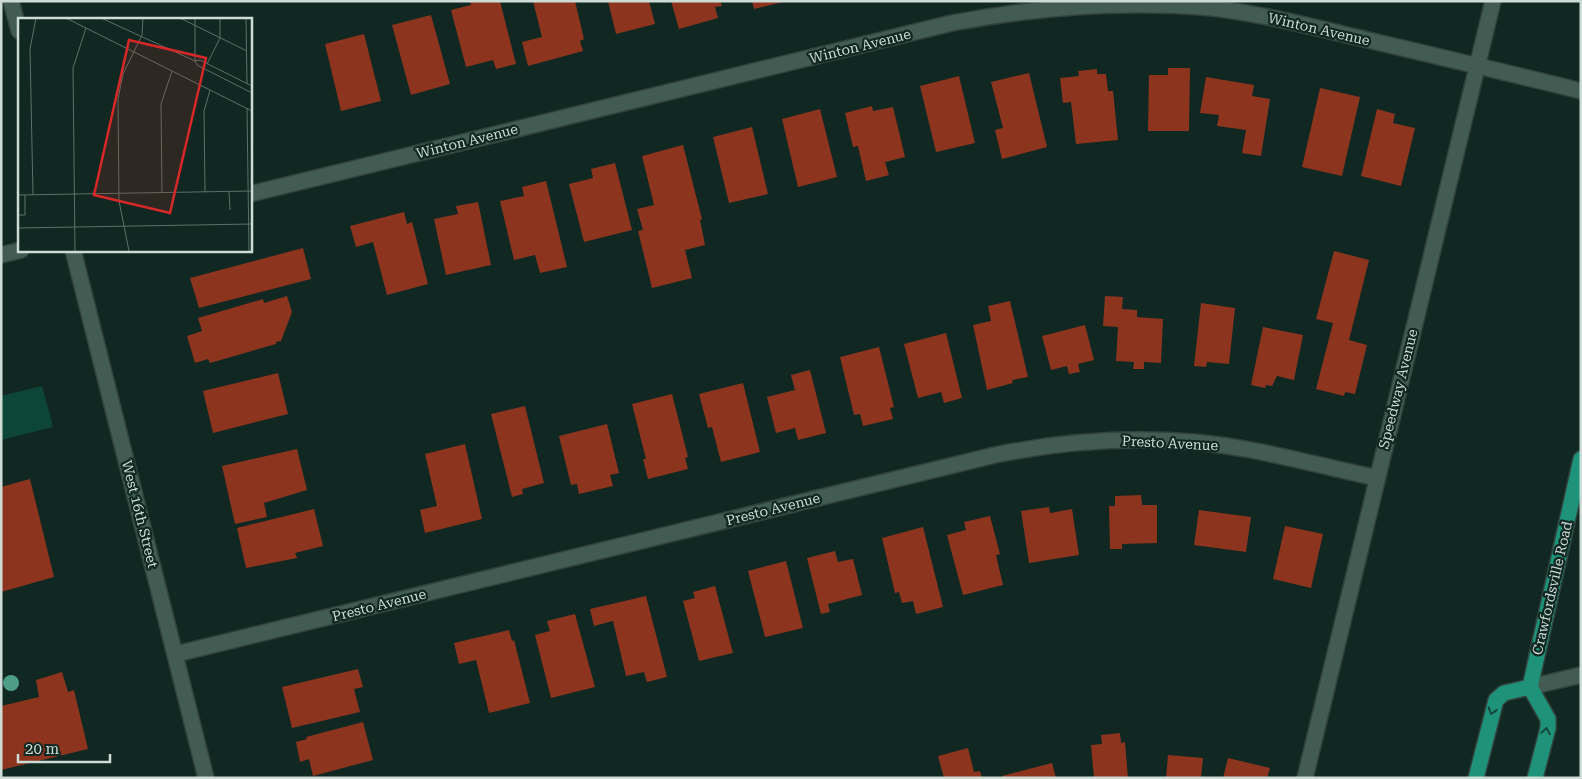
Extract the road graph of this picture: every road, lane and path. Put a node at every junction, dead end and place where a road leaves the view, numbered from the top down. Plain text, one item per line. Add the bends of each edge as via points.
1 (11, 1) edge
2 (1493, 1) edge
3 (18, 28) edge
4 (1478, 65) junction
5 (1581, 91) edge
6 (251, 194) edge
7 (18, 251) edge
8 (73, 251) edge
9 (1, 256) edge
10 (1581, 460) edge
11 (1377, 478) junction
12 (176, 654) junction
13 (1581, 674) edge
14 (1530, 687) junction
15 (206, 778) edge
16 (1305, 778) edge
17 (1476, 778) edge
18 (1535, 778) edge

1 - 3 street
2 - 4 street, Speedway Avenue
4 - 5 street, Winton Avenue
4 - 6 street, Winton Avenue via 1280,20 1210,8 1126,5 1025,11 952,23
4 - 11 street, Speedway Avenue
7 - 9 street
8 - 12 street, West 16th Street
10 - 14 main road, Crawfordsville Road
11 - 12 street, Presto Avenue via 1251,450 1175,442 1109,441 1037,448 995,455
11 - 16 street, Speedway Avenue
12 - 15 street, West 16th Street
13 - 14 street
14 -> 17 main road via 1504,693 1496,700
18 -> 14 main road via 1548,719

